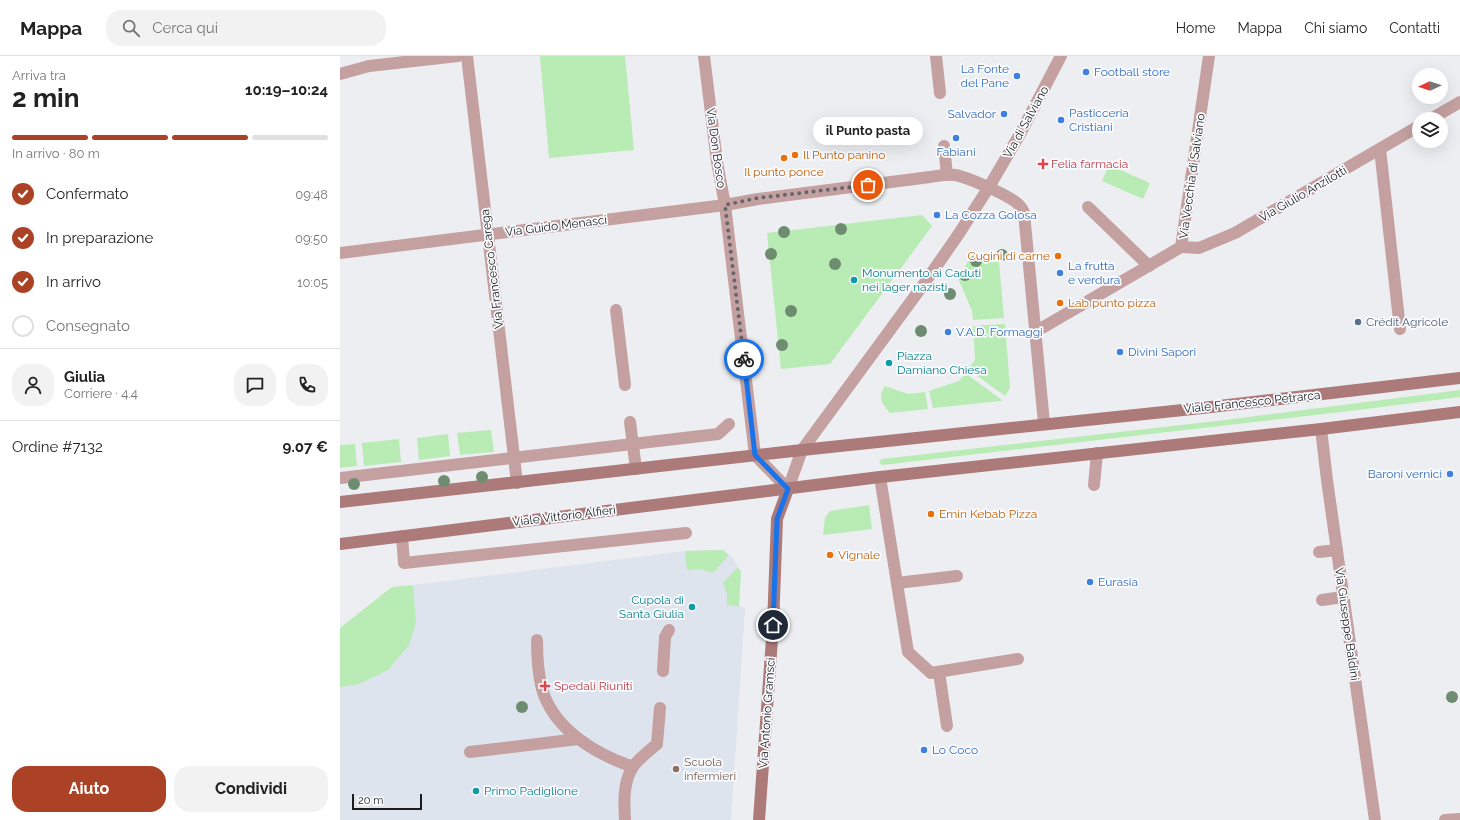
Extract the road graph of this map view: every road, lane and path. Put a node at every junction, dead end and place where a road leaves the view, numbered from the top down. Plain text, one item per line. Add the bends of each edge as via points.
1 (458, 56) edge
2 (467, 56) edge
3 (704, 56) edge
4 (936, 56) edge
5 (1061, 56) edge
6 (1209, 56) edge
7 (340, 74) edge
8 (940, 93) dead end
9 (1460, 102) edge
10 (1443, 112) edge
11 (1412, 130) edge
12 (944, 146) dead end
13 (1380, 149) junction
14 (947, 175) junction
15 (989, 187) junction
16 (725, 205) junction
17 (1088, 208) dead end
18 (488, 235) junction
19 (1182, 247) junction
20 (340, 253) edge
21 (1149, 266) junction
22 (616, 310) dead end
23 (1400, 329) dead end
24 (1035, 332) junction
25 (1460, 378) edge
26 (625, 385) dead end
27 (1460, 412) edge
28 (630, 422) dead end
29 (729, 424) dead end
30 (1044, 424) junction
31 (1321, 429) junction
32 (633, 444) junction
33 (802, 450) junction
34 (1097, 453) junction
35 (755, 455) junction
36 (514, 458) junction
37 (636, 469) junction
38 (880, 477) junction
39 (340, 478) edge
40 (517, 483) junction
41 (1094, 485) dead end
42 (788, 489) junction
43 (340, 502) edge
44 (686, 533) dead end
45 (402, 536) junction
46 (340, 544) edge
47 (1337, 550) junction
48 (1320, 552) dead end
49 (957, 576) dead end
50 (897, 583) junction
51 (1343, 597) junction
52 (1322, 600) dead end
53 (670, 630) dead end
54 (537, 640) dead end
55 (1018, 659) dead end
56 (663, 671) dead end
57 (939, 672) junction
58 (660, 708) dead end
59 (947, 726) dead end
60 (578, 739) junction
61 (470, 752) dead end
62 (633, 767) junction
63 (1460, 819) edge
64 (625, 820) edge
65 (759, 820) edge
66 (1375, 820) edge
67 (1445, 820) edge

1 - 7 street via 369,66
2 - 18 street, Via Francesco Carega
3 - 16 street, Via Don Bosco via 716,162
4 - 8 street
5 - 15 street, Via di Salviano
6 - 19 street, Via Vecchia di Salviano
9 - 10 street
11 - 13 street, Via Giulio Anzilotti
12 - 14 street
13 - 19 street, Via Giulio Anzilotti via 1236,233 1199,248
13 - 23 street
14 - 15 street
14 - 16 street via 758,198
15 - 24 street via 1015,201 1024,213
15 - 33 street via 926,281
16 - 18 street, Via Guido Menasci
16 - 35 street, Via Don Bosco
17 - 21 street
18 - 20 street, Via Guido Menasci
18 - 36 street, Via Francesco Carega
19 - 21 street, Via Vecchia di Salviano
21 - 24 street, Via Vecchia di Salviano
22 - 26 street
24 - 30 street
25 - 30 main road, Viale Francesco Petrarca
27 - 31 main road
28 - 32 street
29 - 32 street via 718,434
30 - 33 main road
31 - 34 main road
31 - 47 street, Via Giuseppe Baldini
32 - 36 street
32 - 37 street
33 - 35 main road
33 - 42 street
34 - 38 main road
34 - 41 street
35 - 37 main road
35 - 42 street
36 - 39 street
36 - 40 street, Via Francesco Carega
37 - 40 main road
38 - 42 main road
38 - 50 street
40 - 43 main road
42 - 45 main road, Viale Vittorio Alfieri
42 - 65 main road, Via Antonio Gramsci via 777,519 773,625
44 - 45 street via 404,563
45 - 46 main road, Viale Vittorio Alfieri
47 - 48 street
47 - 51 street, Via Giuseppe Baldini
49 - 50 street
50 - 57 street via 908,652 931,673
51 - 52 street
51 - 66 street, Via Giuseppe Baldini
53 - 56 street via 665,637
54 - 60 street via 538,668 543,690 553,712
55 - 57 street
57 - 59 street
58 - 62 street via 657,744
60 - 61 street
60 - 62 street via 598,752
62 - 64 street via 625,789
63 - 67 street

